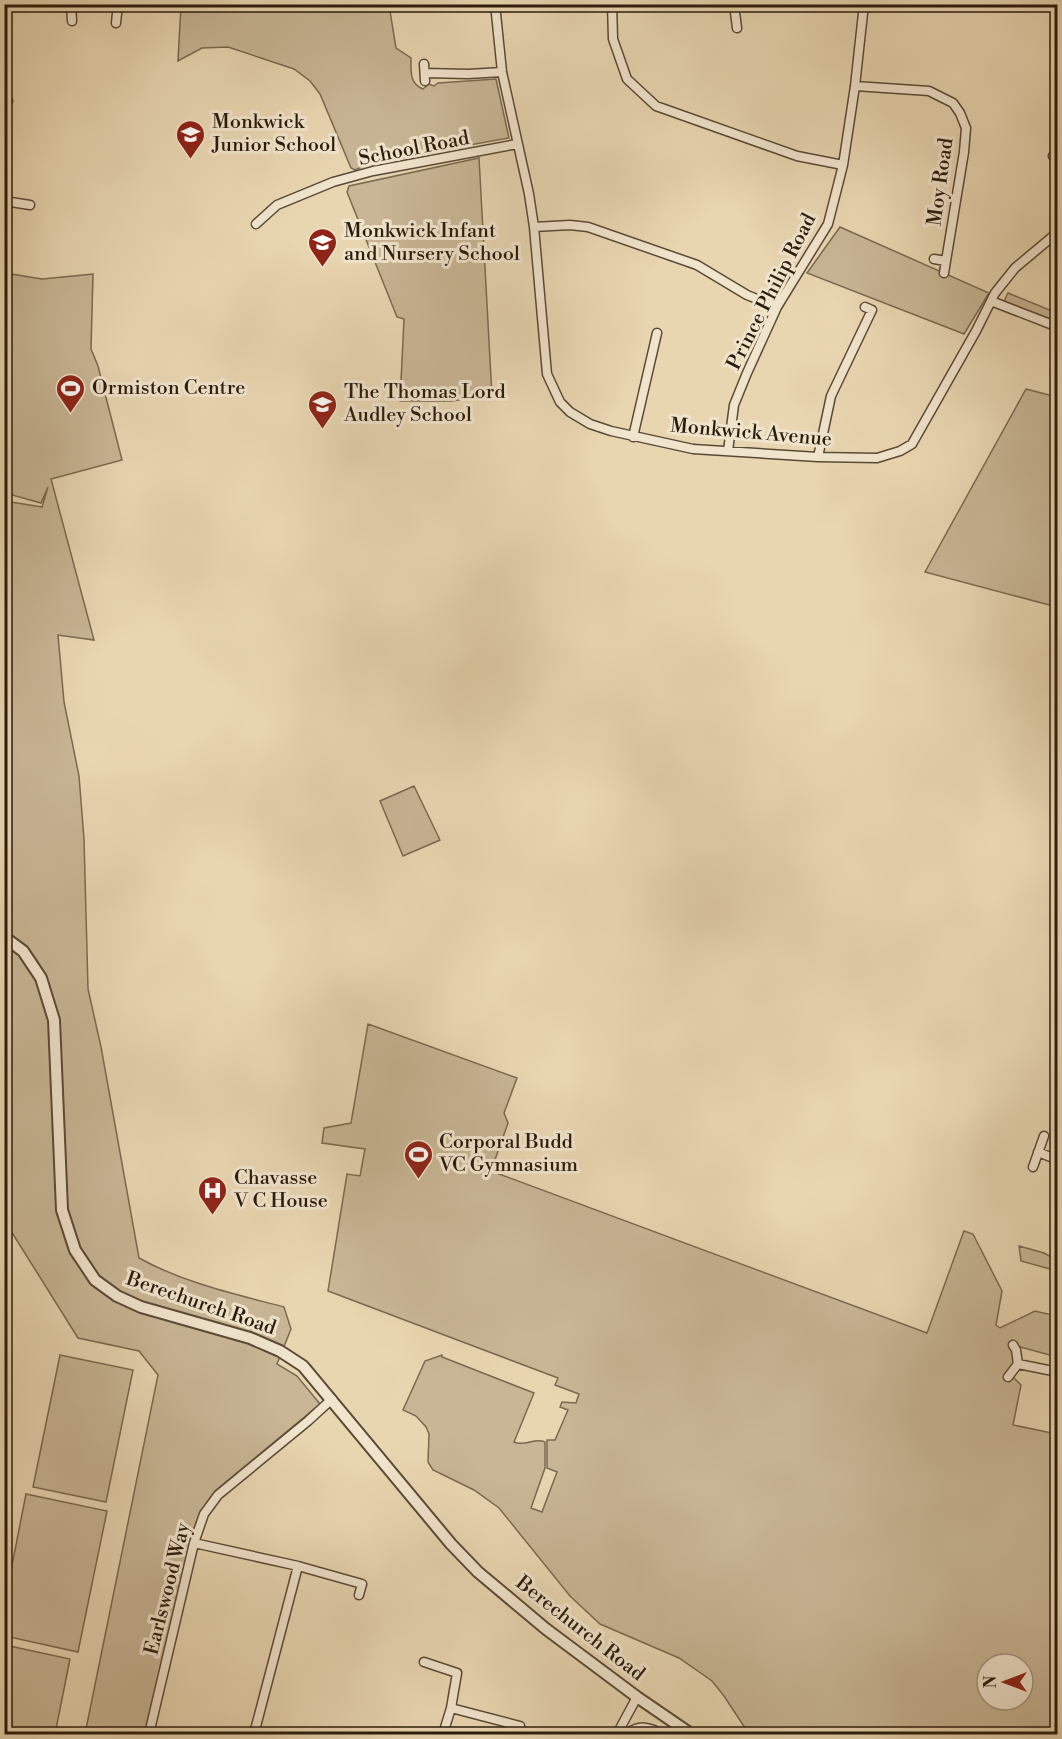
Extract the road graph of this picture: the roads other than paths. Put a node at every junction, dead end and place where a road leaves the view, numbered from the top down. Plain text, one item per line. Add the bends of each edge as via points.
1 (71, 4) edge
2 (118, 4) edge
3 (495, 4) edge
4 (612, 4) edge
5 (734, 4) edge
6 (864, 4) edge
7 (72, 21) dead end
8 (116, 23) dead end
9 (737, 28) dead end
10 (425, 72) dead end
11 (502, 72) junction
12 (855, 86) junction
13 (517, 144) junction
14 (843, 165) junction
15 (4, 201) edge
16 (30, 205) dead end
17 (256, 224) dead end
18 (534, 227) junction
19 (1058, 232) edge
20 (934, 259) dead end
21 (946, 261) junction
22 (944, 273) dead end
23 (991, 301) junction
24 (777, 307) junction
25 (872, 310) dead end
26 (1058, 327) edge
27 (657, 333) dead end
28 (633, 436) junction
29 (728, 451) junction
30 (818, 457) junction
31 (4, 937) edge
32 (1044, 1136) dead end
33 (1038, 1152) junction
34 (1058, 1160) edge
35 (1033, 1167) dead end
36 (1013, 1345) dead end
37 (1018, 1364) junction
38 (1058, 1372) edge
39 (1008, 1377) dead end
40 (332, 1399) junction
41 (194, 1543) junction
42 (298, 1566) junction
43 (359, 1595) dead end
44 (424, 1662) dead end
45 (637, 1697) junction
46 (451, 1708) junction
47 (520, 1726) dead end
48 (617, 1733) edge
49 (149, 1734) edge
50 (254, 1734) edge
51 (443, 1734) edge
52 (662, 1734) edge
53 (692, 1734) edge

1 - 7 street
2 - 8 street
3 - 11 street, Monkwick Avenue
4 - 14 street via 613,39 627,79 656,106 797,156
5 - 9 street
6 - 12 street, Prince Philip Road
10 - 11 street
11 - 13 street, Monkwick Avenue
12 - 14 street, Prince Philip Road
12 - 21 street, Moy Road via 930,91 952,103 960,113 966,128 964,152
13 - 17 street, School Road via 333,182 277,205
13 - 18 street, Monkwick Avenue
14 - 24 street, Prince Philip Road via 828,224
15 - 16 street
18 - 24 street via 570,225 599,230 697,265 747,295
18 - 28 street, Monkwick Avenue via 544,353 552,389 570,412 590,424
19 - 23 street, Monkwick Avenue via 1015,268
20 - 21 street
21 - 22 street, Moy Road
23 - 26 street
23 - 30 street, Monkwick Avenue via 912,444 877,458
24 - 29 street, Prince Philip Road via 734,405
25 - 30 street via 831,396
27 - 28 street
28 - 29 street, Monkwick Avenue via 693,449
29 - 30 street, Monkwick Avenue
31 - 40 street, Berechurch Road via 23,951 41,978 54,1020 62,1210 75,1250 95,1280 141,1307 250,1338 280,1351 303,1366
32 - 33 street
33 - 34 street
33 - 35 street
36 - 37 street
37 - 38 street
37 - 39 street
40 - 41 street, Earlswood Way via 218,1495 204,1514
40 - 45 street, Berechurch Road via 478,1572
41 - 42 street
41 - 49 street, Earlswood Way
42 - 43 street via 362,1584
42 - 50 street
44 - 46 street via 457,1673
45 - 48 street
45 - 53 street, Berechurch Road
46 - 47 street
46 - 51 street
48 - 52 street via 627,1734 643,1727

